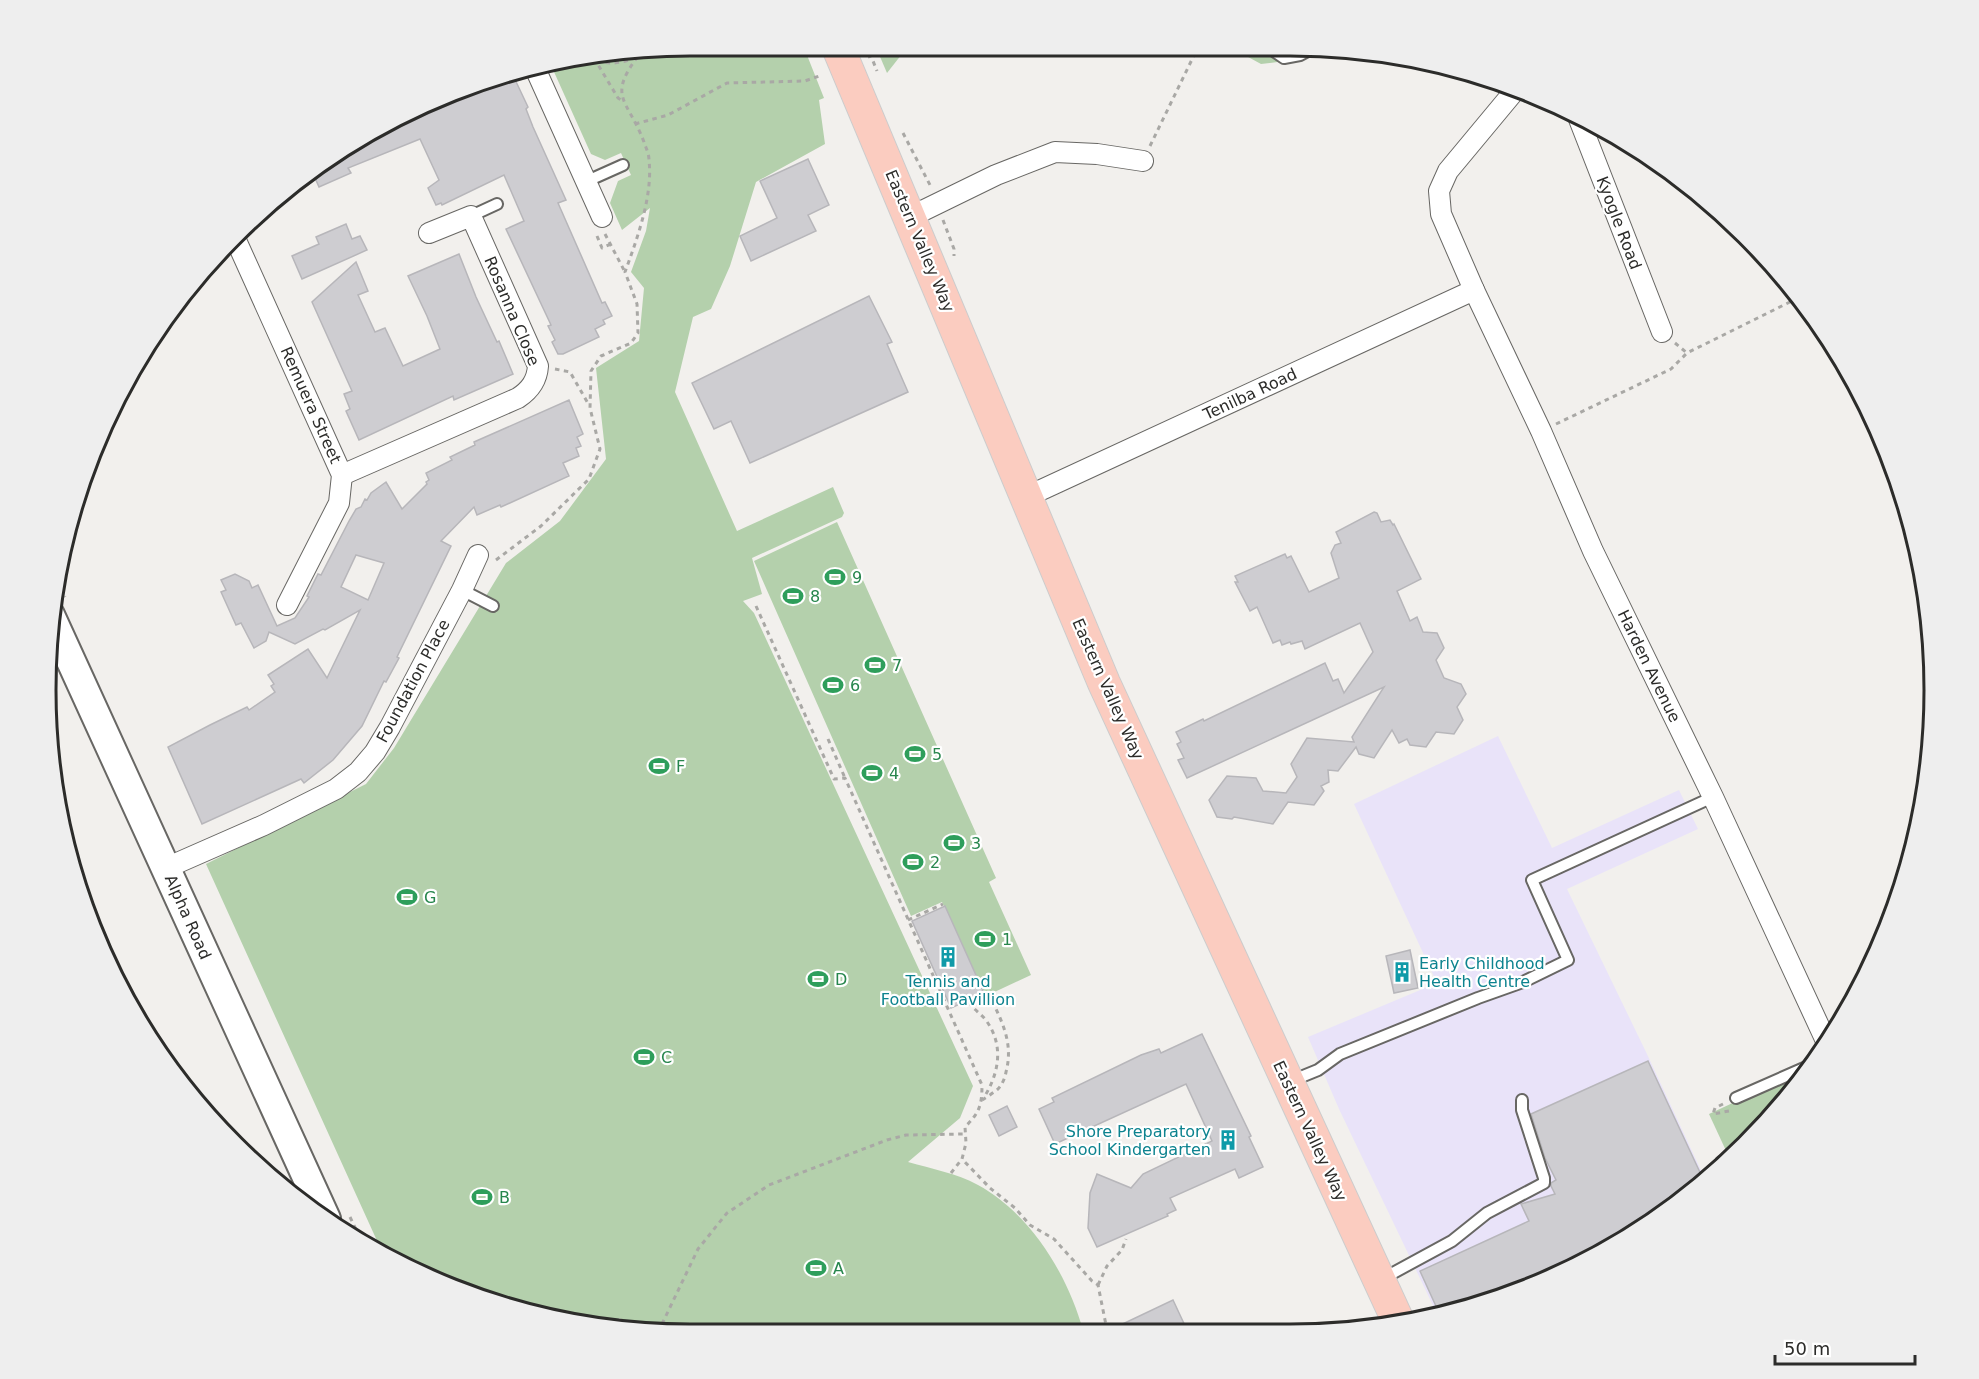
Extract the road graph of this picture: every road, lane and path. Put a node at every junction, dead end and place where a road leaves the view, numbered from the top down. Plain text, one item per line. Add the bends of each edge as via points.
1 (843, 56) edge
2 (871, 56) dead end
3 (1194, 56) edge
4 (637, 58) edge
5 (632, 59) edge
6 (602, 62) edge
7 (597, 63) edge
8 (538, 74) edge
9 (822, 75) dead end
10 (879, 76) dead end
11 (1511, 96) edge
12 (623, 101) junction
13 (635, 124) junction
14 (899, 127) dead end
15 (1582, 127) edge
16 (1143, 161) joint
17 (623, 165) dead end
18 (585, 182) junction
19 (497, 204) dead end
20 (924, 211) junction
21 (471, 216) junction
22 (602, 217) joint
23 (429, 233) dead end
24 (238, 244) edge
25 (954, 261) dead end
26 (625, 273) junction
27 (1474, 290) junction
28 (1790, 302) edge
29 (1662, 332) dead end
30 (538, 366) junction
31 (590, 408) junction
32 (1541, 431) junction
33 (342, 475) junction
34 (1026, 497) junction
35 (478, 555) dead end
36 (462, 590) junction
37 (287, 605) dead end
38 (493, 606) dead end
39 (756, 606) dead end
40 (58, 633) edge
41 (828, 739) dead end
42 (845, 778) junction
43 (1713, 796) junction
44 (166, 868) junction
45 (943, 904) dead end
46 (908, 920) junction
47 (989, 994) dead end
48 (969, 1002) dead end
49 (1822, 1033) edge
50 (1794, 1073) edge
51 (1288, 1083) junction
52 (1736, 1098) dead end
53 (982, 1100) junction
54 (1522, 1100) dead end
55 (965, 1134) junction
56 (962, 1159) junction
57 (951, 1173) dead end
58 (337, 1215) edge
59 (1125, 1239) dead end
60 (1379, 1281) junction
61 (1098, 1285) junction
62 (1395, 1314) edge
63 (663, 1323) edge
64 (1106, 1324) edge

1 - 20 main road, Eastern Valley Way
2 - 10 path
3 - 16 path
4 - 12 path via 626,73
5 - 6 path
7 - 12 path
8 - 18 street
9 - 13 path via 805,81 727,83 668,115
11 - 27 street, Harden Avenue via 1448,171 1439,191 1445,225
12 - 13 path
13 - 26 path via 649,158 649,169 641,230
14 - 20 path via 927,178
15 - 29 street, Kyogle Road
16 - 20 street via 1055,152 996,174
17 - 18 lane
18 - 22 street
19 - 21 lane
20 - 25 path via 954,249
20 - 34 main road, Eastern Valley Way
21 - 23 street
21 - 30 street, Rosanna Close
22 - 26 path
24 - 33 street, Remuera Street
26 - 31 path via 637,304 638,333 631,343 601,356 595,363 591,371
27 - 32 street, Harden Avenue
27 - 34 street, Tenilba Road
28 - 32 path via 1687,353 1671,369
30 - 31 path via 570,372
30 - 33 street, Rosanna Close via 528,392 518,398
31 - 36 path via 600,449 589,479 541,526
32 - 43 street, Harden Avenue via 1593,551
33 - 37 street, Remuera Street via 339,503
34 - 51 main road, Eastern Valley Way via 1104,683
35 - 36 street, Foundation Place
36 - 38 lane
36 - 44 street, Foundation Place via 390,727 358,772 336,789 264,825
39 - 42 path via 834,779
40 - 44 main road, Alpha Road
41 - 42 path
42 - 46 path
43 - 49 street, Harden Avenue
43 - 51 lane via 1532,880 1568,960 1523,982 1340,1054 1318,1070
44 - 58 main road, Alpha Road
45 - 46 path
46 - 53 path via 982,1085
47 - 53 path via 1006,1033 1009,1062 999,1088
48 - 53 path via 990,1027 998,1049 997,1073
50 - 52 lane
51 - 60 main road, Eastern Valley Way
53 - 55 path via 977,1115 965,1127
54 - 60 lane via 1544,1183 1487,1213 1452,1241
55 - 56 path
55 - 63 path via 906,1135 769,1185 727,1213 698,1249
56 - 57 path
56 - 61 path via 1030,1225 1054,1239
59 - 61 path
60 - 62 main road, Eastern Valley Way
61 - 64 path

